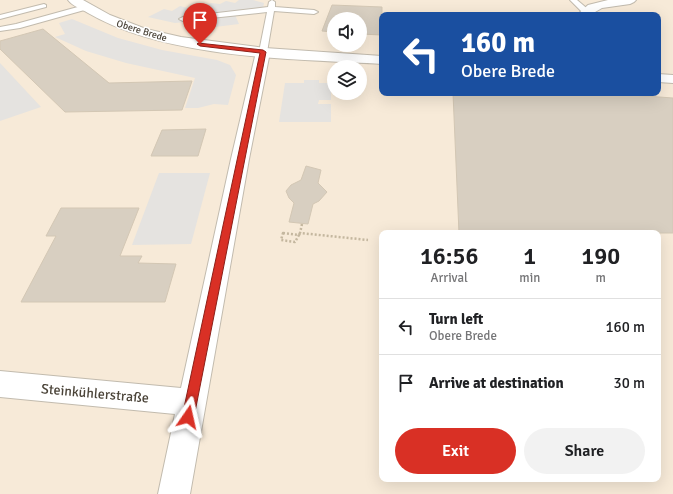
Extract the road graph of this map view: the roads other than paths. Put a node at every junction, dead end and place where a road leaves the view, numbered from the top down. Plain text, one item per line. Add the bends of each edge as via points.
1 (272, 0) edge
2 (573, 0) edge
3 (630, 0) edge
4 (79, 4) edge
5 (44, 6) dead end
6 (271, 9) junction
7 (314, 12) dead end
8 (583, 12) edge
9 (586, 12) edge
10 (0, 17) edge
11 (182, 19) dead end
12 (0, 29) edge
13 (263, 52) junction
14 (379, 60) edge
15 (661, 78) edge
16 (673, 79) edge
17 (0, 384) edge
18 (191, 402) junction
19 (174, 494) edge

1 - 6 lane
2 - 8 lane
3 - 9 street
4 - 12 lane via 17,26
4 - 13 street, Obere Brede via 110,20 163,37
5 - 10 lane
6 - 7 lane
6 - 11 lane
6 - 13 lane
13 - 14 street, Obere Brede
13 - 18 street
15 - 16 street
17 - 18 street, Steinkühlerstraße
18 - 19 street

